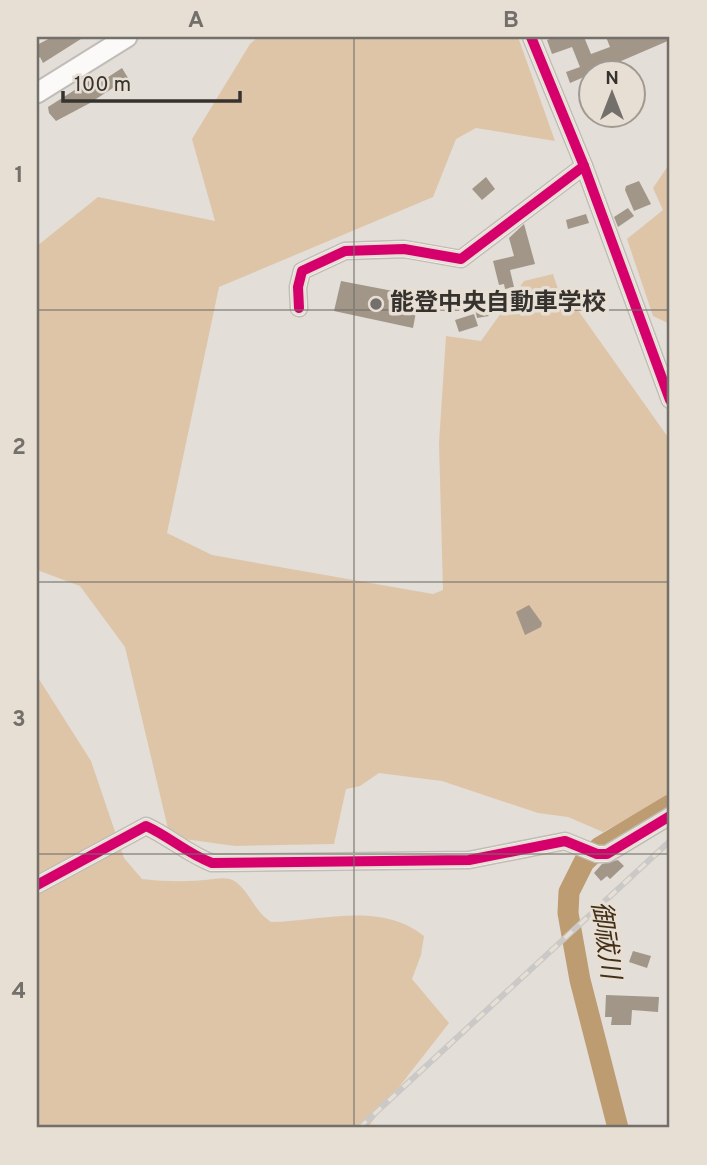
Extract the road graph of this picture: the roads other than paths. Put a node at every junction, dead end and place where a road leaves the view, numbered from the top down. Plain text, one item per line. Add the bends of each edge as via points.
1 (127, 37) edge
2 (531, 37) edge
3 (37, 93) edge
4 (584, 166) junction
5 (299, 308) dead end
6 (670, 400) edge
7 (670, 816) edge
8 (37, 885) edge

1 - 3 main road
2 - 4 street
4 - 5 street via 461,259 404,248 345,251 302,271
4 - 6 street
7 - 8 street via 607,854 565,841 469,860 212,863 146,826

